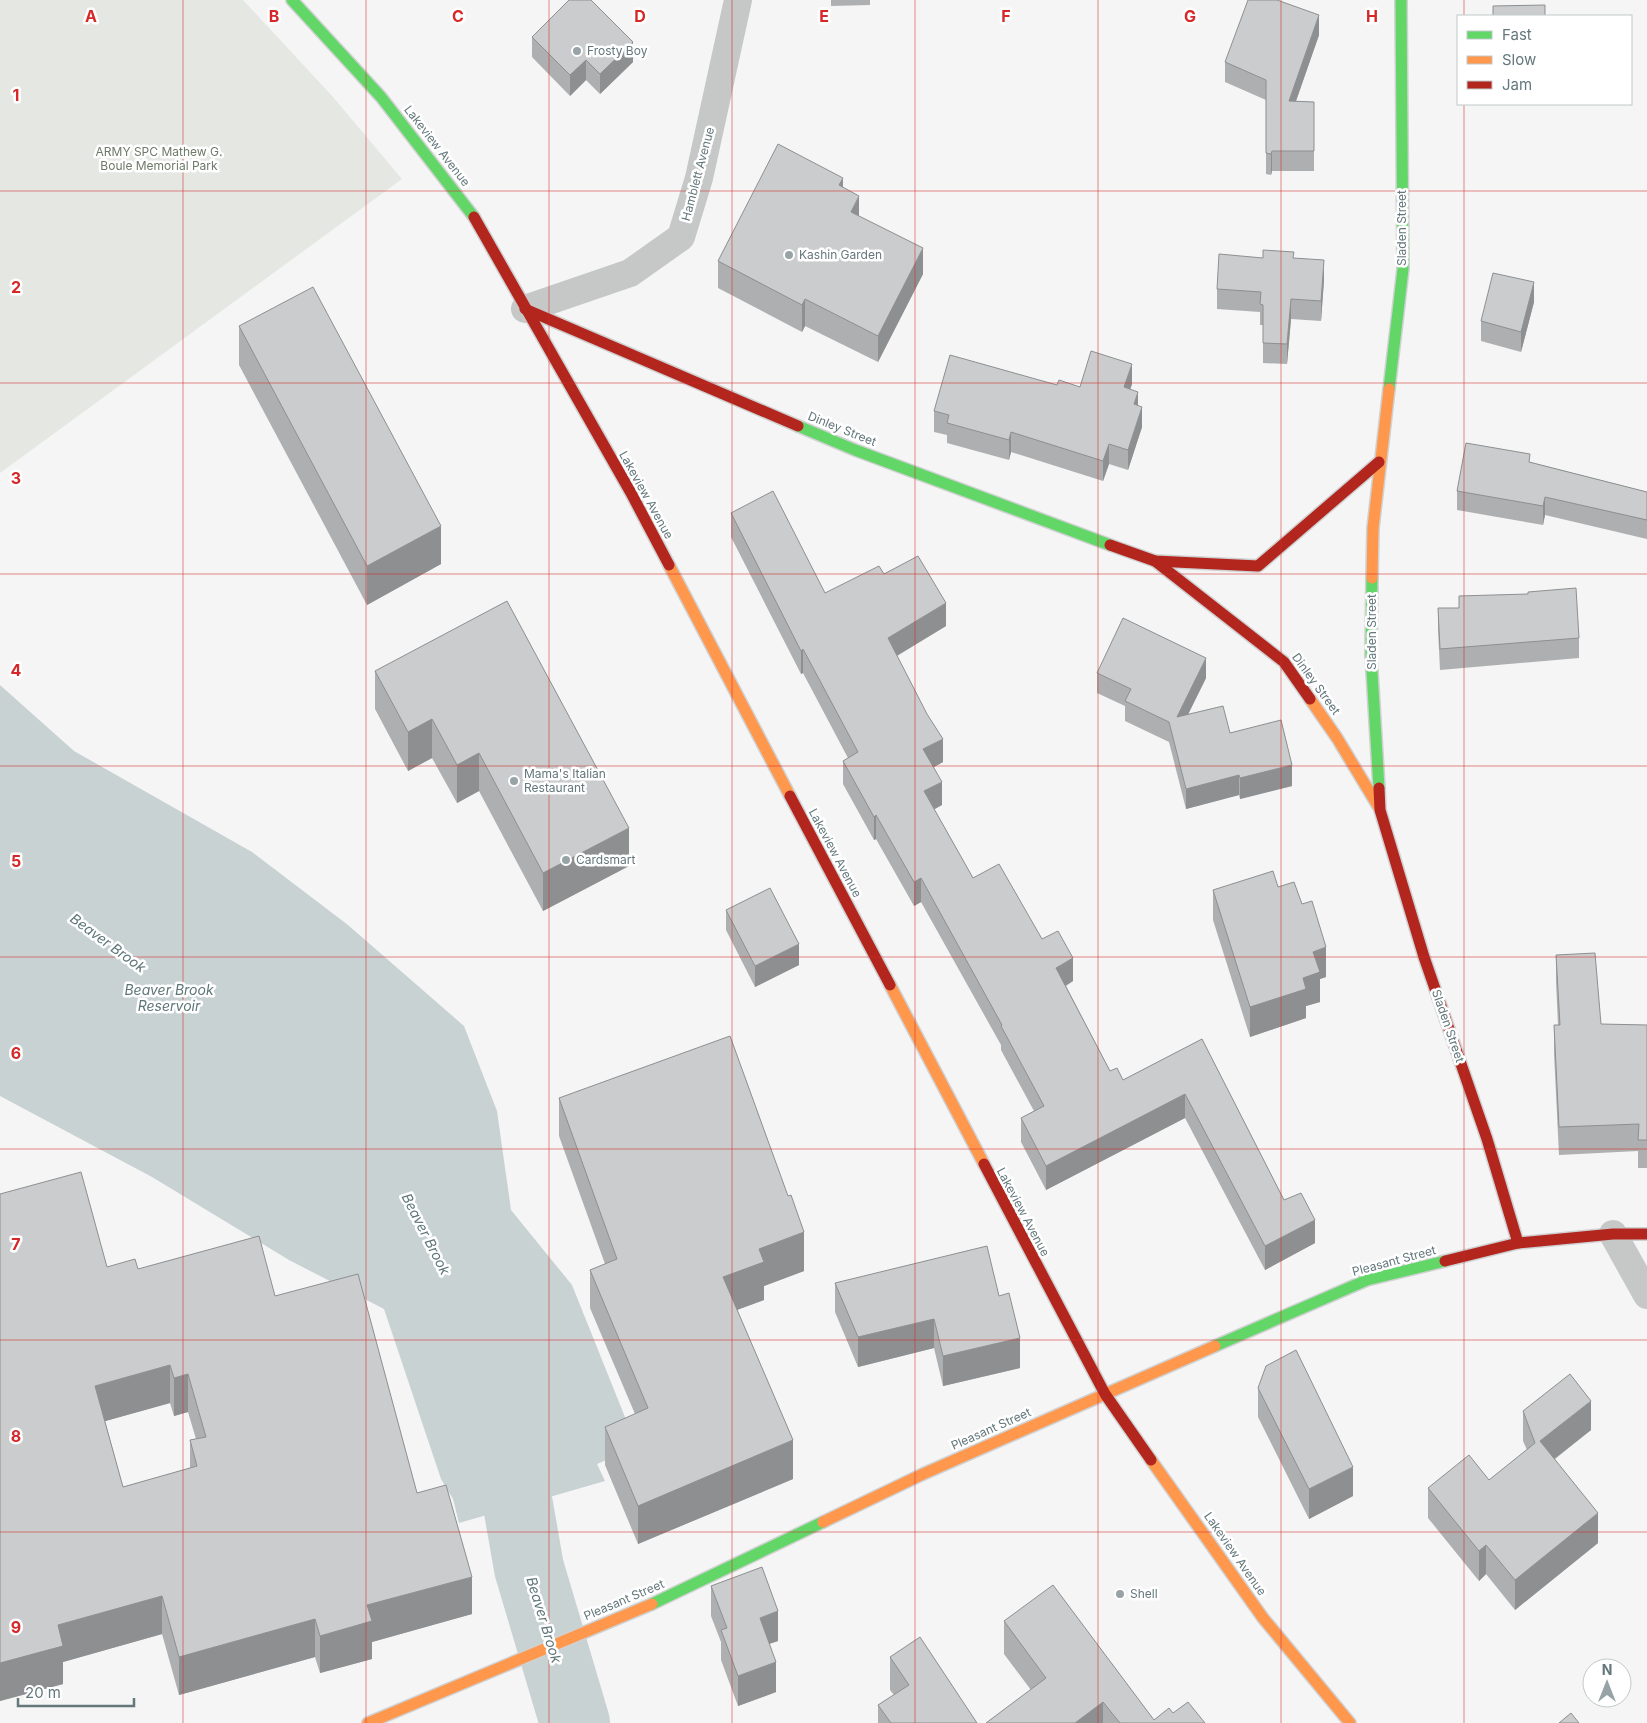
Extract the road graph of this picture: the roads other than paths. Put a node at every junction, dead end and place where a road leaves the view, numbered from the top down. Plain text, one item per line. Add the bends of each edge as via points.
1 (292, 0) edge
2 (738, 0) edge
3 (1401, 0) edge
4 (525, 309) junction
5 (1379, 462) junction
6 (1155, 561) junction
7 (1380, 810) junction
8 (1613, 1234) junction
9 (1647, 1234) edge
10 (1518, 1243) junction
11 (1647, 1295) edge
12 (1105, 1394) junction
13 (368, 1723) edge
14 (1350, 1723) edge

1 - 4 main road, Lakeview Avenue via 381,97 471,212
2 - 4 street, Hamblett Avenue via 699,178 681,237 630,273
3 - 5 main road, Sladen Street via 1402,269
4 - 6 main road, Dinley Street via 855,450
4 - 12 main road, Lakeview Avenue via 631,493
5 - 6 main road, Dinley Street via 1258,566
5 - 7 main road, Sladen Street via 1373,528 1371,655
6 - 7 main road, Dinley Street via 1284,662 1337,738
7 - 10 main road, Sladen Street via 1424,957 1487,1139
8 - 9 main road, Pleasant Street
8 - 10 main road, Pleasant Street
8 - 11 street
10 - 12 main road, Pleasant Street via 1367,1280
12 - 13 main road, Pleasant Street via 922,1474 676,1593
12 - 14 main road, Lakeview Avenue via 1263,1618

